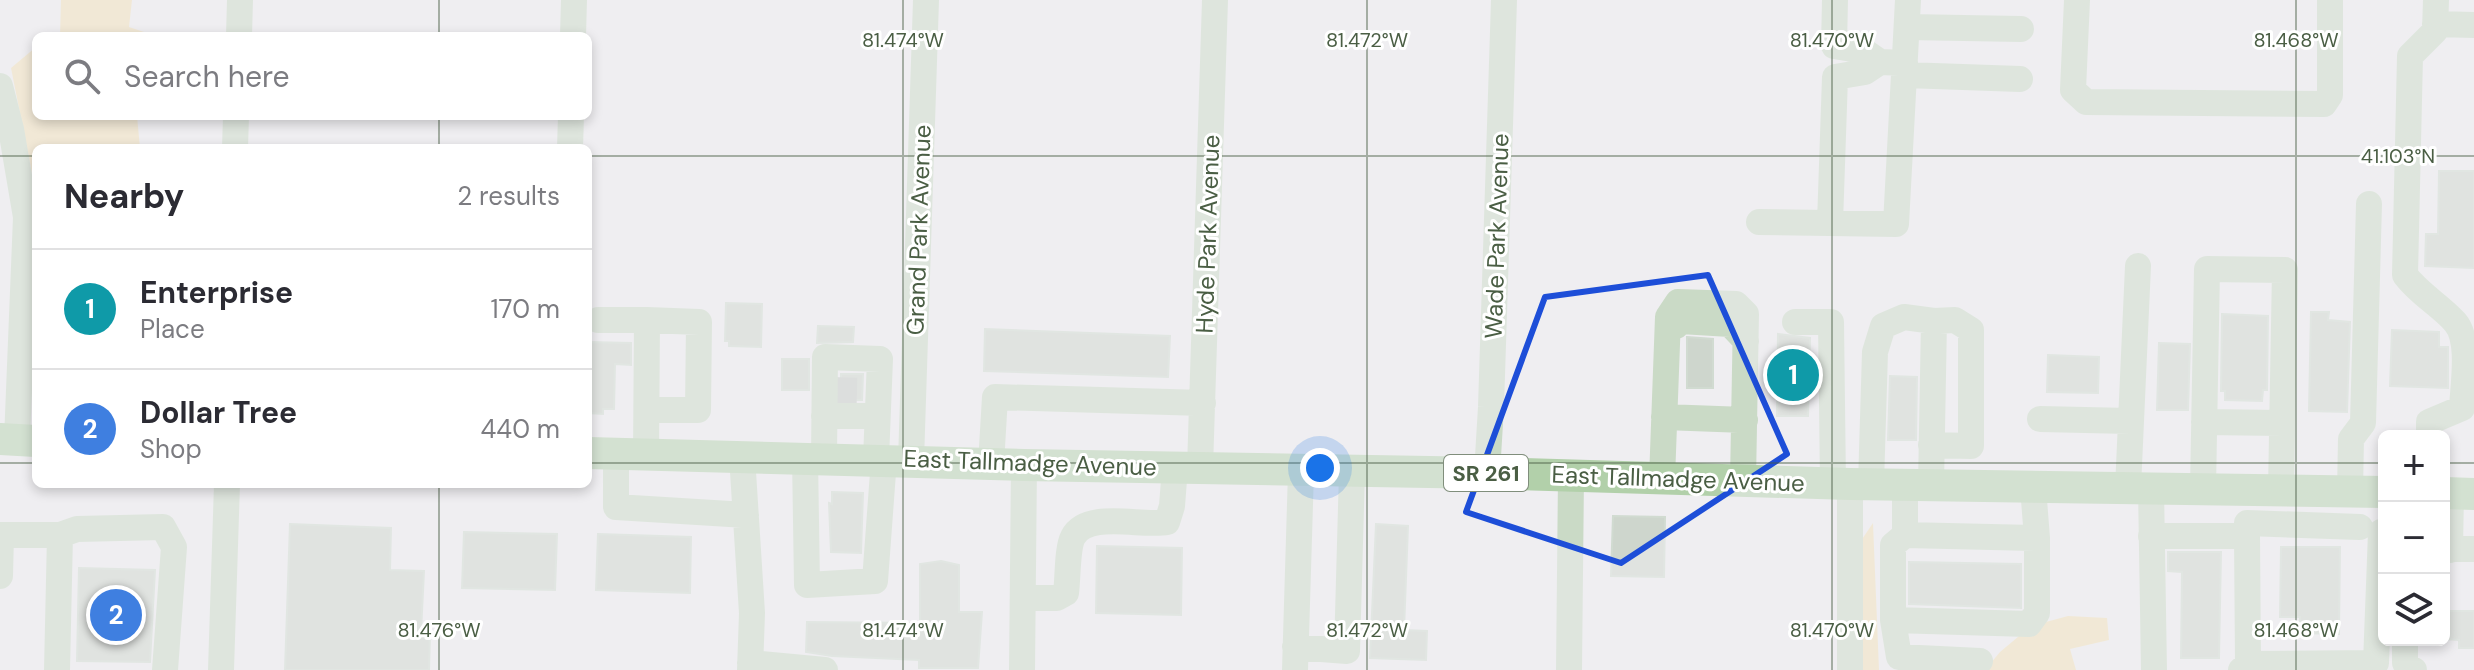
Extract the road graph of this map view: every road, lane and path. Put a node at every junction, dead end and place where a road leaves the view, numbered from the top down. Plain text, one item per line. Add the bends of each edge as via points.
1 (240, 0) edge
2 (574, 0) edge
3 (926, 0) edge
4 (1215, 0) edge
5 (1504, 0) edge
6 (1835, 0) edge
7 (1908, 0) edge
8 (2077, 0) edge
9 (2330, 0) edge
10 (2436, 12) edge
11 (2474, 25) edge
12 (1907, 27) junction
13 (2021, 29) dead end
14 (239, 32) edge
15 (573, 32) edge
16 (1897, 67) junction
17 (2020, 79) dead end
18 (0, 86) edge
19 (236, 120) edge
20 (571, 120) edge
21 (235, 144) edge
22 (570, 144) edge
23 (2369, 204) dead end
24 (1759, 222) dead end
25 (1830, 223) junction
26 (2138, 266) dead end
27 (29, 312) edge
28 (598, 320) dead end
29 (647, 320) junction
30 (1934, 321) junction
31 (1795, 322) dead end
32 (914, 370) junction
33 (28, 373) edge
34 (878, 393) junction
35 (913, 402) junction
36 (1203, 403) junction
37 (647, 410) junction
38 (824, 416) junction
39 (1664, 417) junction
40 (2040, 419) dead end
41 (1745, 420) junction
42 (2130, 421) junction
43 (2204, 422) junction
44 (2282, 423) junction
45 (2429, 430) edge
46 (18, 440) edge
47 (1931, 445) junction
48 (617, 453) edge
49 (742, 456) junction
50 (815, 458) junction
51 (890, 459) junction
52 (991, 464) junction
53 (1024, 465) junction
54 (1188, 468) junction
55 (1301, 471) junction
56 (1352, 471) junction
57 (1487, 473) junction
58 (1571, 476) junction
59 (1662, 479) junction
60 (1743, 481) junction
61 (1851, 484) junction
62 (1918, 485) junction
63 (2033, 487) junction
64 (227, 488) edge
65 (2139, 488) junction
66 (2203, 489) junction
67 (2246, 490) junction
68 (2281, 490) junction
69 (2365, 492) edge
70 (2456, 493) edge
71 (746, 515) junction
72 (2247, 530) junction
73 (2375, 530) edge
74 (60, 535) junction
75 (1905, 535) junction
76 (2151, 536) junction
77 (2037, 538) junction
78 (2456, 549) edge
79 (0, 576) edge
80 (1023, 598) junction
81 (1893, 620) junction
82 (2405, 646) edge
83 (1295, 659) edge
84 (1980, 661) dead end
85 (750, 667) edge
86 (2245, 667) edge
87 (57, 670) edge
88 (165, 670) edge
89 (221, 670) edge
90 (825, 670) edge
91 (1022, 670) edge
92 (1569, 670) edge
93 (1850, 670) edge
94 (2154, 670) edge
95 (2410, 670) edge

1 - 14 street
2 - 15 street
3 - 32 street, Grand Park Avenue
4 - 36 street, Hyde Park Avenue
5 - 57 street, Wade Park Avenue
6 - 16 street via 1834,46 1864,51
7 - 12 street
8 - 9 street via 2073,90 2086,102 2324,104 2330,95
10 - 11 street
10 - 45 street via 2435,31 2410,56 2405,275 2457,324 2464,340 2462,408 2429,422
12 - 13 street
12 - 16 street
16 - 17 street
16 - 25 street via 1835,77
16 - 25 street via 1896,224
18 - 27 street via 26,217
19 - 21 street
20 - 22 street
23 - 69 street via 2363,423 2351,439
24 - 25 street
26 - 42 street
27 - 33 street
28 - 29 street
29 - 37 street
29 - 37 street via 699,322 698,410
30 - 47 street
30 - 47 street via 1955,320 1971,330 1971,446
30 - 61 street via 1904,317 1883,326
31 - 61 street via 1831,322
32 - 34 street
32 - 35 street, Grand Park Avenue
33 - 46 street
34 - 35 street
34 - 38 street
34 - 38 street via 880,359 825,357
34 - 51 street
35 - 51 street, Grand Park Avenue
36 - 52 street via 995,397
36 - 54 street, Hyde Park Avenue
37 - 48 street
38 - 50 street
39 - 41 street
39 - 41 street via 1668,317 1678,302 1736,304 1746,314
39 - 59 street
40 - 42 street
41 - 60 street
42 - 65 street
43 - 44 street
43 - 44 street via 2207,269 2222,269 2285,270
43 - 66 street
44 - 68 street
47 - 62 street
48 - 49 main road, East Tallmadge Avenue / SR 261
48 - 71 street via 616,507
49 - 50 main road, East Tallmadge Avenue / SR 261
49 - 71 street
50 - 51 main road, East Tallmadge Avenue / SR 261
50 - 51 street via 807,585 875,581
51 - 52 main road, East Tallmadge Avenue / SR 261
52 - 53 main road, East Tallmadge Avenue / SR 261
53 - 54 main road, East Tallmadge Avenue / SR 261
53 - 80 street
54 - 55 main road, East Tallmadge Avenue / SR 261
54 - 80 street, Hyde Park Avenue via 1167,522 1095,522 1080,528 1071,539 1066,593
55 - 56 main road, East Tallmadge Avenue / SR 261
55 - 83 street
56 - 57 main road, East Tallmadge Avenue / SR 261
56 - 83 street via 1347,651
57 - 58 main road, East Tallmadge Avenue / SR 261
58 - 59 main road, East Tallmadge Avenue / SR 261
58 - 92 street
59 - 60 main road, East Tallmadge Avenue / SR 261
60 - 61 main road, East Tallmadge Avenue / SR 261
61 - 62 main road, East Tallmadge Avenue / SR 261
61 - 93 street
62 - 63 main road, East Tallmadge Avenue / SR 261
62 - 75 street
63 - 65 main road, East Tallmadge Avenue / SR 261
63 - 77 street
64 - 89 street
65 - 66 main road, East Tallmadge Avenue / SR 261
65 - 76 street
66 - 67 main road, East Tallmadge Avenue / SR 261
67 - 68 main road, East Tallmadge Avenue / SR 261
67 - 72 street
68 - 69 main road, East Tallmadge Avenue / SR 261
69 - 73 street
70 - 78 street
71 - 85 street
72 - 73 street
72 - 76 street
72 - 86 street
73 - 86 street via 2376,663
74 - 79 street via 1,535
74 - 87 street
74 - 88 street via 77,529 163,527 174,547
75 - 77 street
75 - 81 street via 1893,545
76 - 94 street
77 - 81 street via 2037,613 2029,624
80 - 91 street
81 - 84 street via 1899,657
82 - 95 street
85 - 90 street

